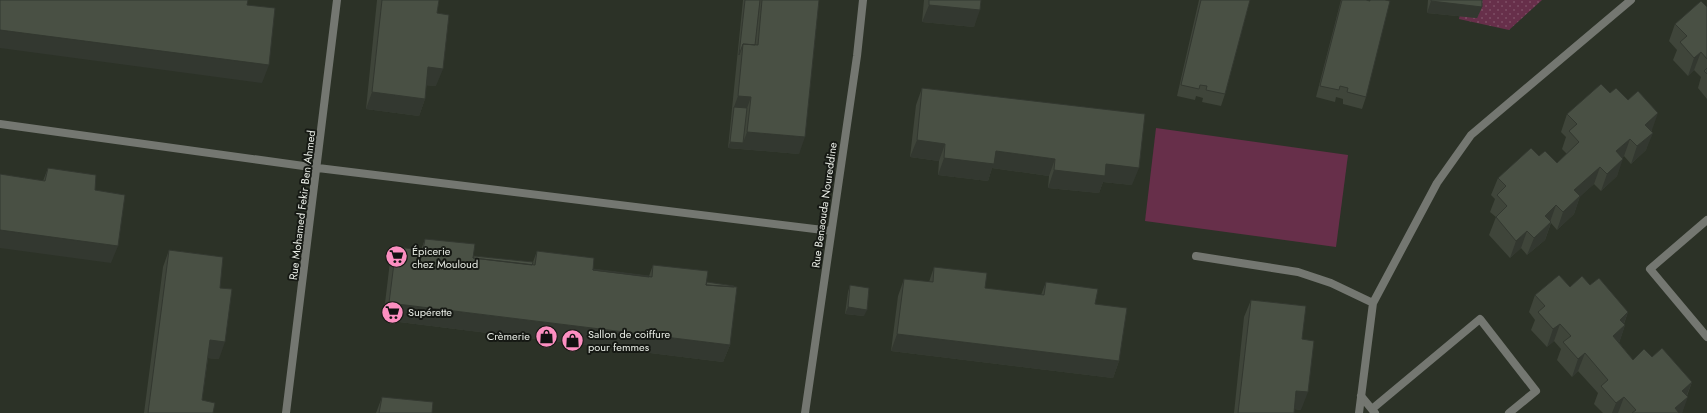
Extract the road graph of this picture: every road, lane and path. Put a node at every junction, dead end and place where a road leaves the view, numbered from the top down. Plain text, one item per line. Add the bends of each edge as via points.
1 (338, 0) edge
2 (863, 0) edge
3 (1631, 0) edge
4 (0, 124) edge
5 (318, 168) junction
6 (1707, 220) edge
7 (831, 231) junction
8 (1196, 256) dead end
9 (1373, 303) junction
10 (1707, 337) edge
11 (1361, 396) junction
12 (1373, 411) edge
13 (286, 413) edge
14 (805, 413) edge
15 (1359, 413) edge
16 (1509, 413) edge

1 - 5 street, Rue Mohamed Fekir Ben Ahmed
2 - 7 street, Rue Benaouda Noureddine
3 - 9 street via 1471,135 1437,183
4 - 5 street
5 - 7 street
5 - 13 street, Rue Mohamed Fekir Ben Ahmed
6 - 10 street via 1650,269
7 - 14 street, Rue Benaouda Noureddine
8 - 9 street via 1298,272 1331,283
9 - 11 street
11 - 12 street
11 - 15 street
12 - 16 street via 1480,319 1536,391

